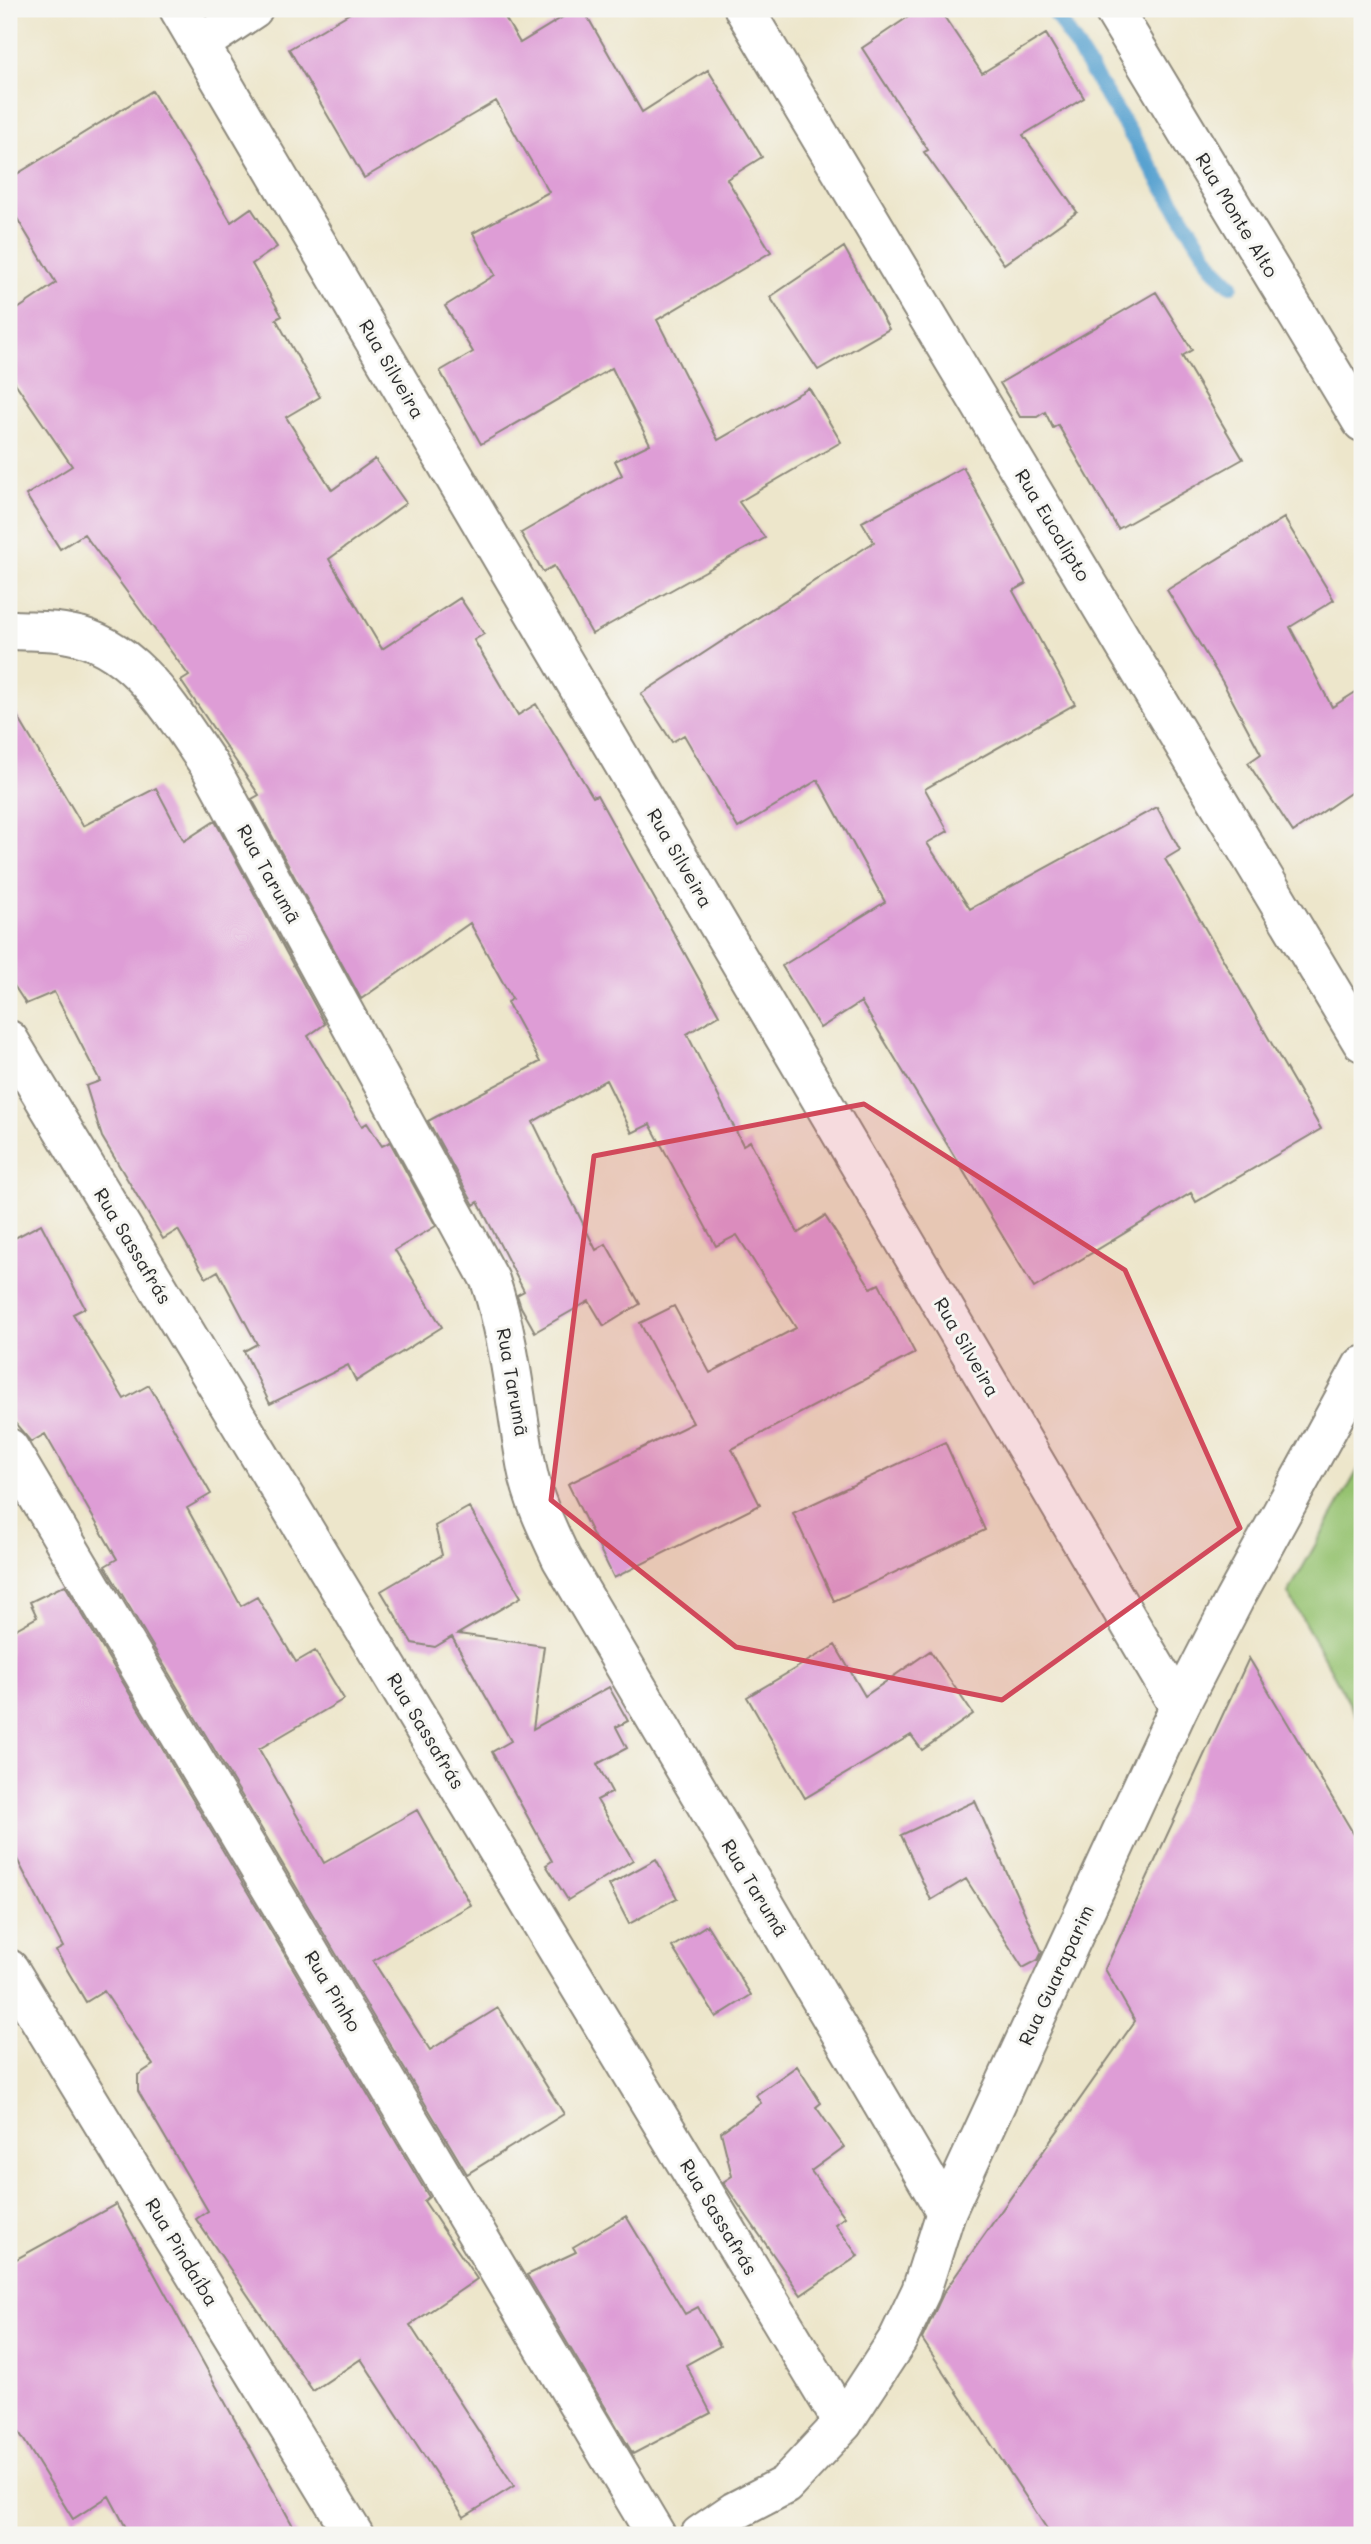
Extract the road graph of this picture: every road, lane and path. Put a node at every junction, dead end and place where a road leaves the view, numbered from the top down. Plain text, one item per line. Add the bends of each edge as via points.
1 (180, 9) edge
2 (253, 9) edge
3 (744, 9) edge
4 (1113, 9) edge
5 (201, 44) junction
6 (1362, 422) edge
7 (11, 628) edge
8 (9, 1040) edge
9 (1362, 1042) edge
10 (1362, 1366) edge
11 (9, 1448) edge
12 (1180, 1707) junction
13 (9, 1969) edge
14 (946, 2212) junction
15 (844, 2423) junction
16 (354, 2535) edge
17 (656, 2535) edge
18 (700, 2535) edge

1 - 5 street, Rua Silveira
2 - 5 street
3 - 9 street, Rua Eucalipto
4 - 6 street, Rua Monte Alto
5 - 12 street, Rua Silveira
7 - 14 street, Rua Tarumã via 71,634 107,648 164,699 209,765 490,1280 508,1338 527,1471 561,1558
8 - 15 street, Rua Sassafrás
10 - 12 street, Rua Guaraparim
11 - 17 street, Rua Pinho
12 - 14 street, Rua Guaraparim
13 - 16 street, Rua Pindaíba
14 - 15 street, Rua Guaraparim via 921,2291 898,2339
15 - 18 street, Rua Guaraparim via 785,2485

